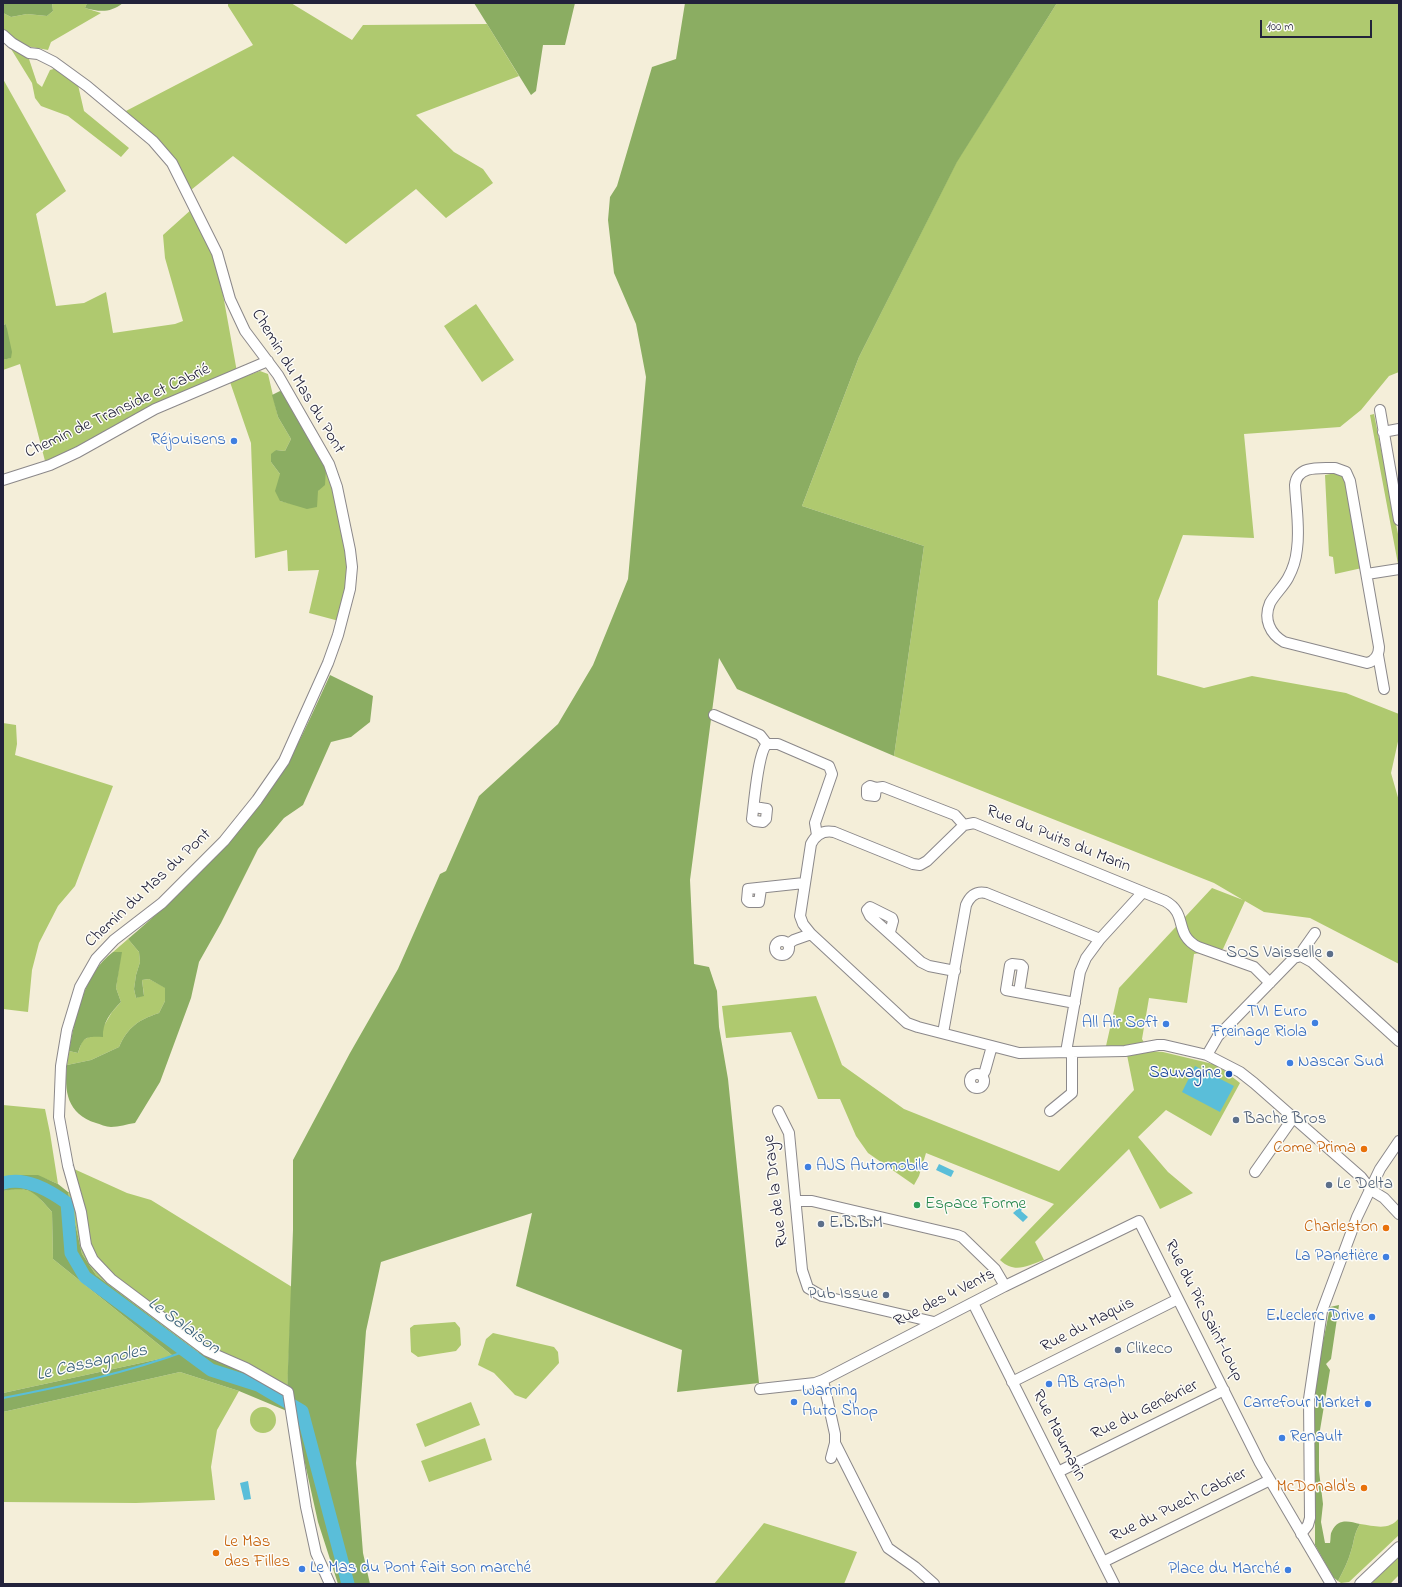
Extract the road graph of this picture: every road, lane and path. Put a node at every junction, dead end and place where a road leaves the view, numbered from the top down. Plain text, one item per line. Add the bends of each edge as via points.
1 (3, 35) edge
2 (268, 361) junction
3 (1380, 410) dead end
4 (1399, 429) edge
5 (1384, 432) junction
6 (3, 480) edge
7 (1397, 499) edge
8 (1399, 520) edge
9 (1399, 569) edge
10 (1367, 574) junction
11 (1378, 655) junction
12 (1384, 689) dead end
13 (714, 715) dead end
14 (767, 744) junction
15 (876, 788) dead end
16 (754, 807) dead end
17 (964, 824) junction
18 (817, 835) junction
19 (804, 883) junction
20 (761, 889) dead end
21 (1144, 892) junction
22 (890, 932) dead end
23 (1315, 933) dead end
24 (811, 934) junction
25 (1100, 939) junction
26 (788, 944) dead end
27 (1301, 956) junction
28 (955, 971) junction
29 (1270, 983) junction
30 (1019, 992) dead end
31 (1075, 1003) junction
32 (943, 1033) junction
33 (1399, 1041) edge
34 (992, 1046) junction
35 (1069, 1052) junction
36 (1207, 1055) junction
37 (982, 1076) dead end
38 (778, 1111) dead end
39 (1050, 1111) dead end
40 (1293, 1118) junction
41 (1399, 1141) edge
42 (1255, 1172) dead end
43 (1371, 1190) junction
44 (796, 1201) junction
45 (1399, 1214) edge
46 (1139, 1221) joint
47 (1005, 1286) junction
48 (1178, 1299) junction
49 (972, 1303) junction
50 (934, 1322) junction
51 (823, 1380) junction
52 (1012, 1382) junction
53 (760, 1389) dead end
54 (1224, 1390) junction
55 (835, 1443) junction
56 (831, 1458) dead end
57 (1058, 1472) junction
58 (1270, 1480) junction
59 (1301, 1534) junction
60 (1399, 1548) edge
61 (1103, 1562) junction
62 (330, 1584) edge
63 (934, 1584) edge
64 (1114, 1584) edge
65 (1331, 1584) edge
66 (1362, 1584) edge

1 - 2 street, Chemin du Mas du Pont via 29,53 38,54 54,62 87,86 153,141 172,162 217,253 230,300 245,331
2 - 6 street, Chemin de Transide et Cabrié via 154,409 50,465
2 - 62 street, Chemin du Mas du Pont via 330,464 337,487 352,568 350,589 338,635 287,754 257,800 224,841 162,903 114,940 96,959 80,987 67,1030 61,1066 59,1108 68,1166 81,1212 86,1245 93,1260 111,1279 207,1350 288,1392 312,1538
3 - 5 street
4 - 5 street
5 - 7 street
7 - 8 street
9 - 10 street
10 - 11 street via 1380,647
10 - 11 street via 1348,475 1338,468 1303,471 1295,482 1298,532 1296,557 1288,577 1269,607 1269,626 1277,637 1289,644 1364,662 1372,661
11 - 12 street
13 - 14 street via 760,735
14 - 16 street via 761,752
14 - 18 street via 778,744 825,763 831,770 831,779 815,823
15 - 17 street via 883,787 955,815
17 - 18 street, Rue du Puits du Marin via 920,865 834,832
17 - 21 street, Rue du Puits du Marin via 974,823
18 - 19 street via 811,844
19 - 20 street
19 - 24 street via 800,920
21 - 25 street
21 - 29 street, Rue du Puits du Marin via 1173,907 1179,914 1182,931 1190,942 1254,968
22 - 28 street via 924,964
23 - 27 street
24 - 26 street
24 - 32 street via 903,1020 912,1026
25 - 28 street via 981,892 974,894 966,905
25 - 31 street via 1083,965
27 - 29 street via 1294,958
27 - 33 street via 1312,962
28 - 32 street
29 - 36 street via 1218,1036
30 - 31 street
31 - 35 street via 1067,1042
32 - 34 street
34 - 35 street via 1019,1053
34 - 37 street
35 - 36 street via 1125,1051 1158,1045
35 - 39 street via 1072,1093
36 - 40 street via 1240,1072
38 - 44 street, Rue de la Draye via 789,1133
40 - 42 street
40 - 43 street via 1361,1177
41 - 43 street via 1380,1169
43 - 45 street via 1384,1198
43 - 59 street via 1357,1217 1322,1311 1309,1399 1310,1518
44 - 47 street via 812,1202 962,1237 995,1270
44 - 50 street, Rue de la Draye via 802,1270 808,1288 822,1296
46 - 47 street, Rue des 4 Vents
46 - 48 street, Rue du Pic Saint-Loup
47 - 49 street, Rue des 4 Vents
48 - 52 street, Rue du Maquis
48 - 54 street, Rue du Pic Saint-Loup
49 - 50 street, Rue des 4 Vents
49 - 52 street, Rue Maumarin
50 - 51 street, Rue des 4 Vents
51 - 53 street, Rue des 4 Vents
51 - 55 street
52 - 57 street, Rue Maumarin
54 - 57 street, Rue du Genévrier
54 - 58 street, Rue du Pic Saint-Loup
55 - 56 street
55 - 63 street via 888,1548 916,1567
57 - 61 street, Rue Maumarin
58 - 59 street, Rue du Pic Saint-Loup
58 - 61 street, Rue du Puech Cabrier
59 - 65 street, Rue du Pic Saint-Loup
60 - 66 main road
61 - 64 street, Rue Maumarin

